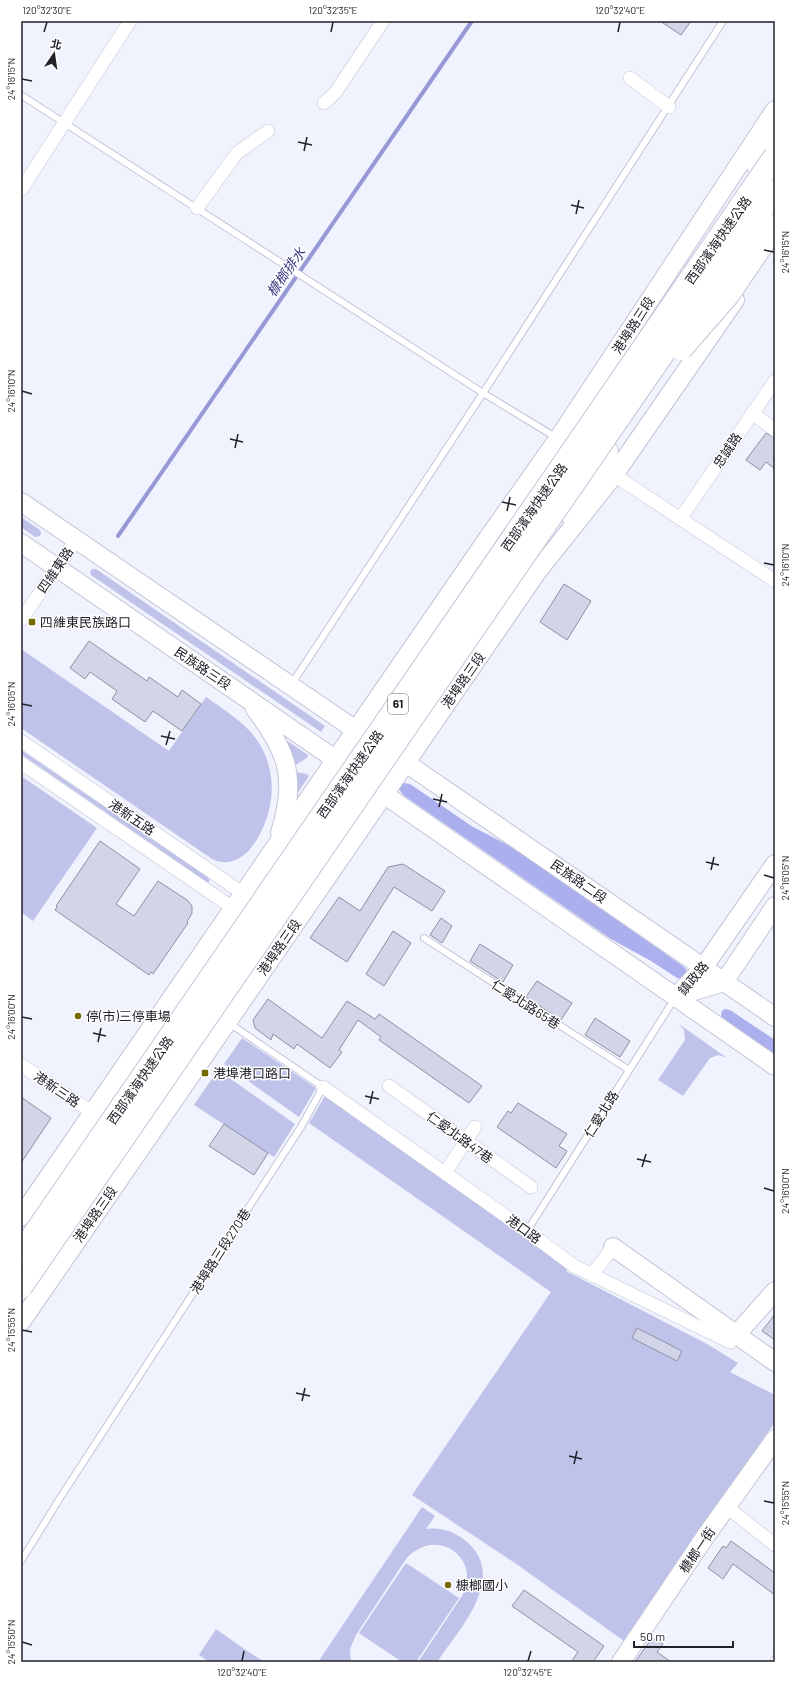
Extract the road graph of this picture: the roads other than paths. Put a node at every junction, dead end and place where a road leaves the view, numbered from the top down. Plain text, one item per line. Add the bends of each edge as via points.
1 (130, 21) edge
2 (383, 21) edge
3 (723, 21) edge
4 (630, 78) dead end
5 (21, 95) edge
6 (324, 103) dead end
7 (669, 107) junction
8 (775, 110) edge
9 (64, 123) junction
10 (268, 131) dead end
11 (775, 139) edge
12 (775, 156) edge
13 (21, 190) edge
14 (775, 191) edge
15 (197, 208) junction
16 (775, 209) edge
17 (775, 226) edge
18 (775, 242) edge
19 (775, 381) edge
20 (483, 392) junction
21 (752, 413) junction
22 (611, 430) junction
23 (775, 430) edge
24 (558, 439) junction
25 (614, 475) junction
26 (21, 502) edge
27 (680, 519) junction
28 (488, 538) junction
29 (76, 540) junction
30 (21, 543) edge
31 (57, 567) junction
32 (537, 572) junction
33 (775, 581) edge
34 (21, 620) edge
35 (290, 686) junction
36 (246, 697) junction
37 (356, 731) junction
38 (21, 741) edge
39 (336, 759) junction
40 (407, 762) junction
41 (21, 763) edge
42 (384, 795) junction
43 (275, 848) junction
44 (775, 864) edge
45 (244, 894) junction
46 (233, 908) junction
47 (771, 915) edge
48 (424, 938) dead end
49 (703, 968) junction
50 (724, 982) junction
51 (184, 993) junction
52 (676, 997) junction
53 (775, 1017) edge
54 (221, 1018) junction
55 (21, 1065) edge
56 (775, 1066) edge
57 (629, 1070) junction
58 (390, 1086) dead end
59 (323, 1087) junction
60 (93, 1113) junction
61 (475, 1128) dead end
62 (466, 1141) junction
63 (444, 1173) junction
64 (531, 1187) dead end
65 (21, 1217) edge
66 (527, 1231) junction
67 (613, 1247) joint
68 (21, 1253) edge
69 (592, 1275) junction
70 (21, 1287) edge
71 (775, 1291) edge
72 (21, 1322) edge
73 (736, 1335) junction
74 (775, 1362) edge
75 (775, 1439) edge
76 (727, 1507) junction
77 (775, 1545) edge
78 (21, 1561) edge
79 (775, 1659) edge
80 (622, 1662) edge
81 (773, 1662) edge

1 - 9 street
2 - 6 street via 335,93
3 - 7 lane
4 - 7 street
5 - 9 lane
7 - 20 lane
8 - 24 street, 港埠路三段
9 - 13 street
9 - 15 lane
10 - 15 street via 237,154
11 - 28 street, 港埠路三段 via 568,440
12 - 68 highway, 西部濱海快速公路 / 61, bridge
14 - 22 highway, 西部濱海快速公路 / 61, bridge
15 - 20 lane
16 - 32 street, 港埠路三段 via 601,462
17 - 22 highway, bridge via 728,295
18 - 25 street, 港埠路三段
19 - 21 street, 忠誠路
20 - 24 lane
20 - 35 lane
21 - 23 street
21 - 27 street, 忠誠路
22 - 70 highway, 西部濱海快速公路 / 61, bridge
24 - 28 street, 港埠路三段
25 - 27 street
25 - 32 street, 港埠路三段
26 - 29 street
27 - 33 street
28 - 37 street, 港埠路三段
29 - 31 street, 四維東路
29 - 35 street
30 - 31 street, 民族路三段
31 - 34 street, 四維東路
31 - 36 street, 民族路三段
32 - 40 street, 港埠路三段
35 - 37 street
36 - 39 street, 民族路三段
36 - 43 street via 276,739 287,770 287,808
37 - 39 street, 港埠路三段
37 - 40 street, 民族路二段
38 - 45 street, 港新五路
39 - 42 street, 民族路三段
39 - 43 street, 港埠路三段
40 - 42 street, 港埠路三段
40 - 49 street, 民族路二段
41 - 46 street, 港新五路
42 - 52 street
42 - 54 street, 港埠路三段
43 - 45 street, 港埠路三段
44 - 49 street, 鎮政路
45 - 46 street, 港埠路三段
46 - 51 street, 港埠路三段
47 - 50 street, 鎮政路
48 - 57 lane, 仁愛北路65巷
49 - 50 street, 民族路二段
49 - 52 street, 鎮政路
50 - 52 street, 鎮政路
50 - 53 street, 民族路二段
51 - 54 lane
51 - 60 street, 港埠路三段
52 - 56 street
52 - 57 lane, 仁愛北路
54 - 59 lane
54 - 72 street, 港埠路三段
55 - 60 street, 港新三路
57 - 66 lane, 仁愛北路
58 - 62 street, 仁愛北路47巷
59 - 63 street, 港口路
59 - 78 lane, 港埠路三段270巷 via 301,1127
60 - 65 street, 港埠路三段
61 - 62 street
62 - 63 street
62 - 64 street, 仁愛北路47巷
63 - 66 street, 港口路
66 - 69 street, 港口路 via 574,1266
67 - 69 street
67 - 73 street
69 - 73 street, 港口路 via 730,1342
71 - 73 street
73 - 74 street
75 - 76 street, 槺榔一街
76 - 77 street
76 - 80 street, 槺榔一街
79 - 81 lane

